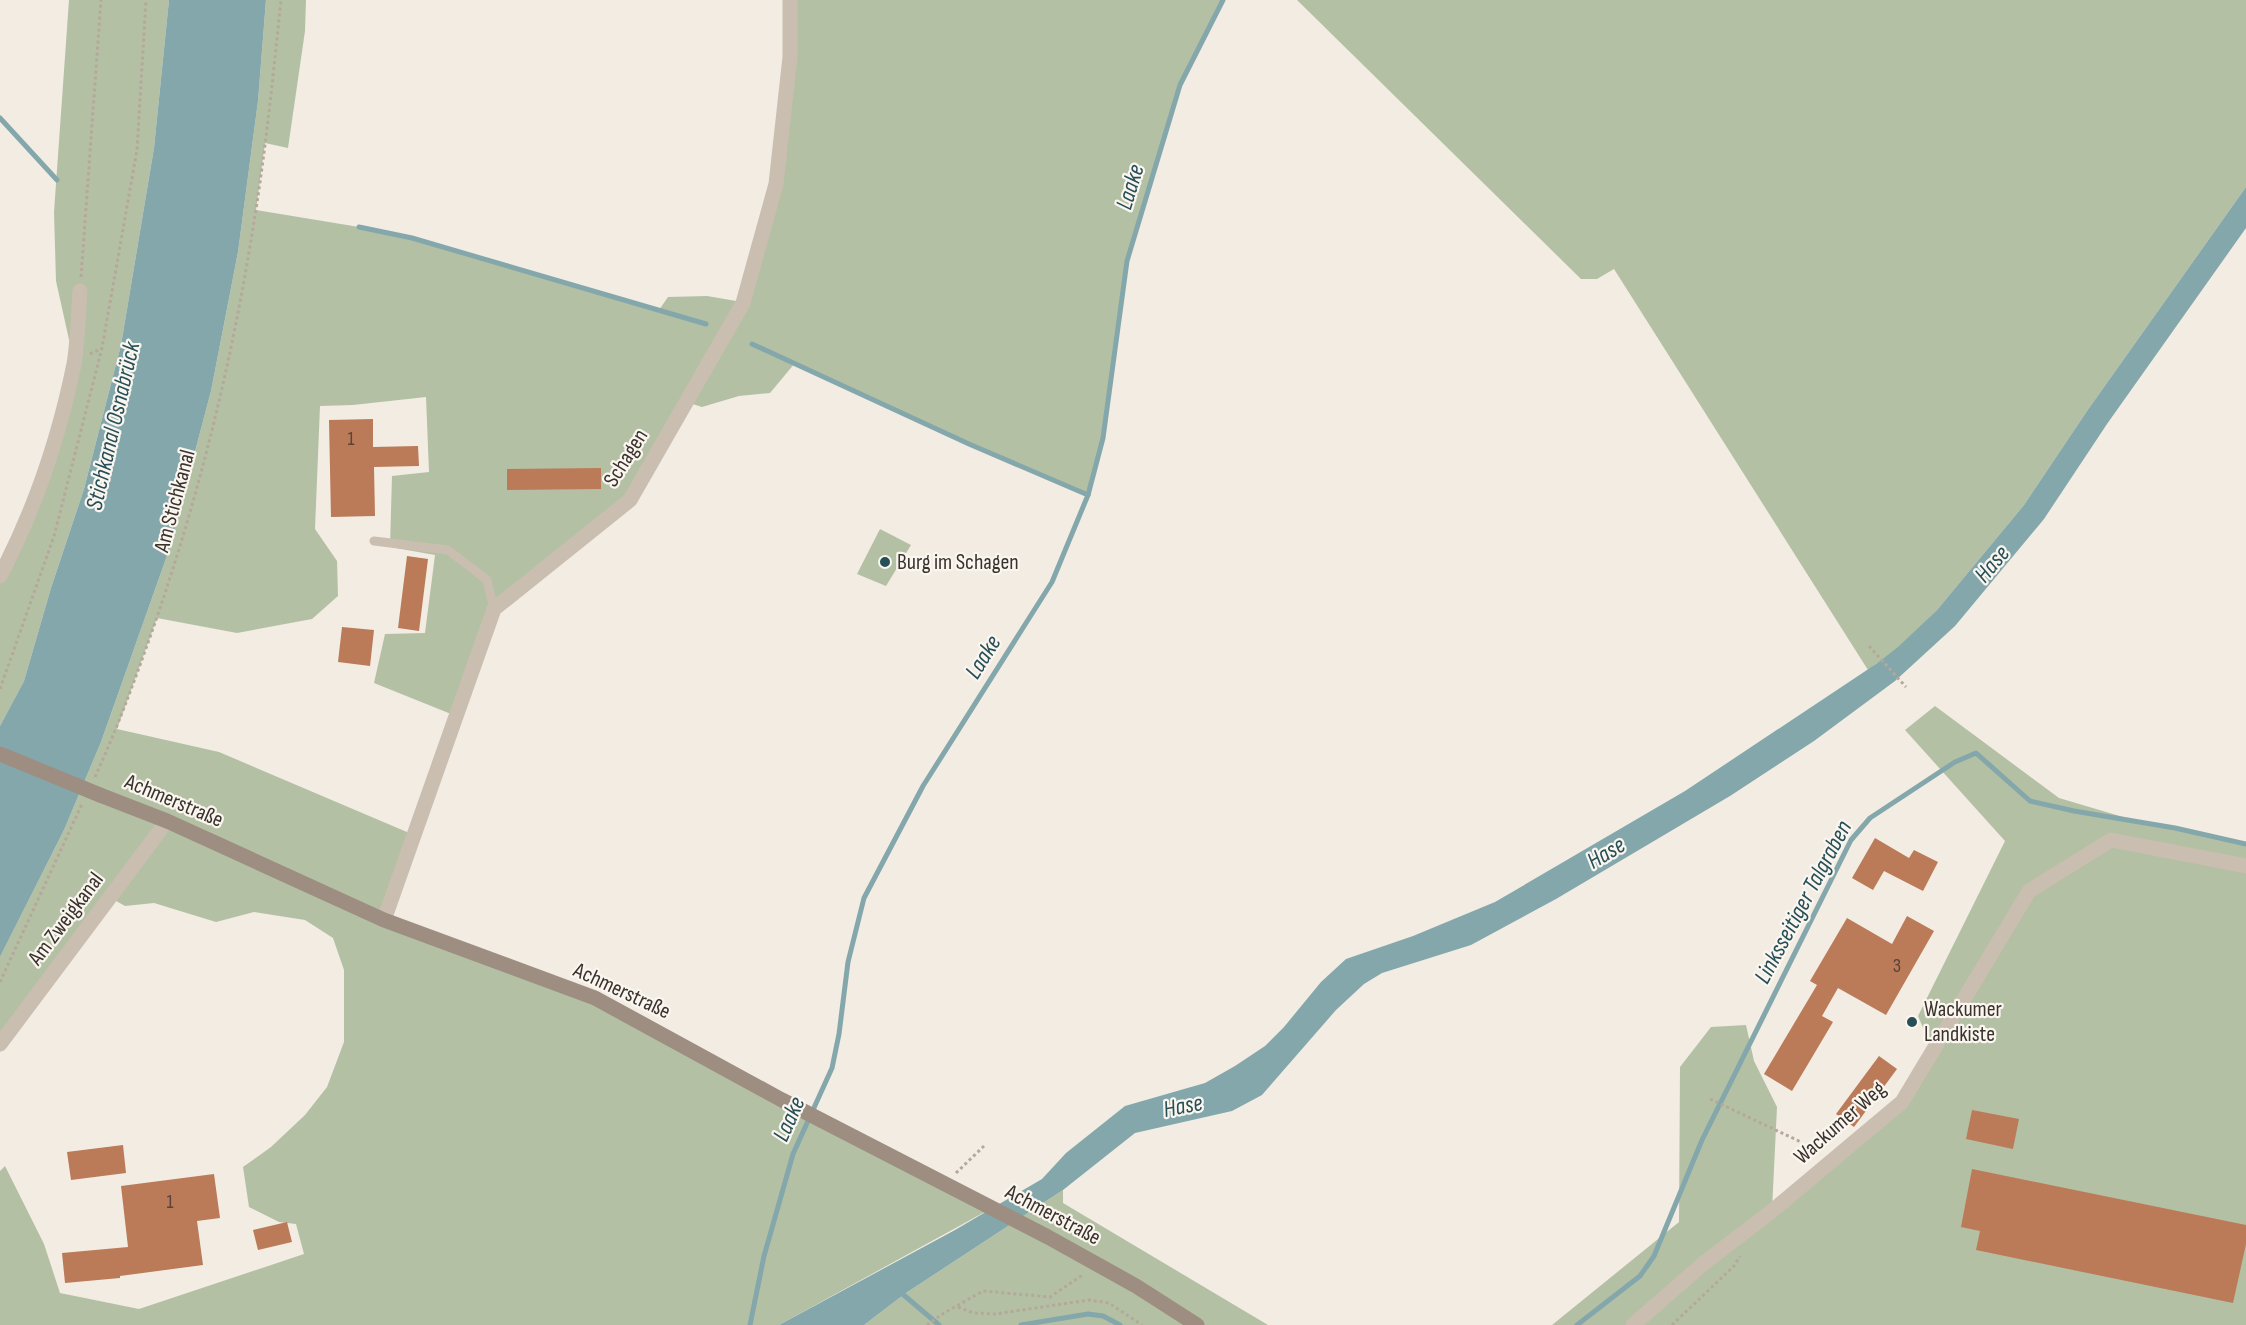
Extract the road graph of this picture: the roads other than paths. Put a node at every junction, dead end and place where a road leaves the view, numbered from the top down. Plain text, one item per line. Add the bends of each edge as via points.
1 (790, 0) edge
2 (80, 291) road end
3 (374, 541) dead end
4 (0, 576) edge
5 (494, 609) junction
6 (0, 754) edge
7 (166, 821) junction
8 (2246, 866) edge
9 (384, 920) junction
10 (0, 1044) edge
11 (1197, 1325) edge
12 (1633, 1325) edge

1 - 5 street, Schagen via 790,57 776,184 743,303 630,500
2 - 4 street via 74,362 52,453 21,537
3 - 5 lane via 448,550 487,580
5 - 9 street
6 - 7 street, Achmerstraße, bridge via 96,789
7 - 9 street, Achmerstraße
7 - 10 street, Am Zweigkanal
8 - 12 street, Wackumer Weg via 2111,840 2029,891 1902,1102
9 - 11 street, Achmerstraße via 595,998 1048,1237

